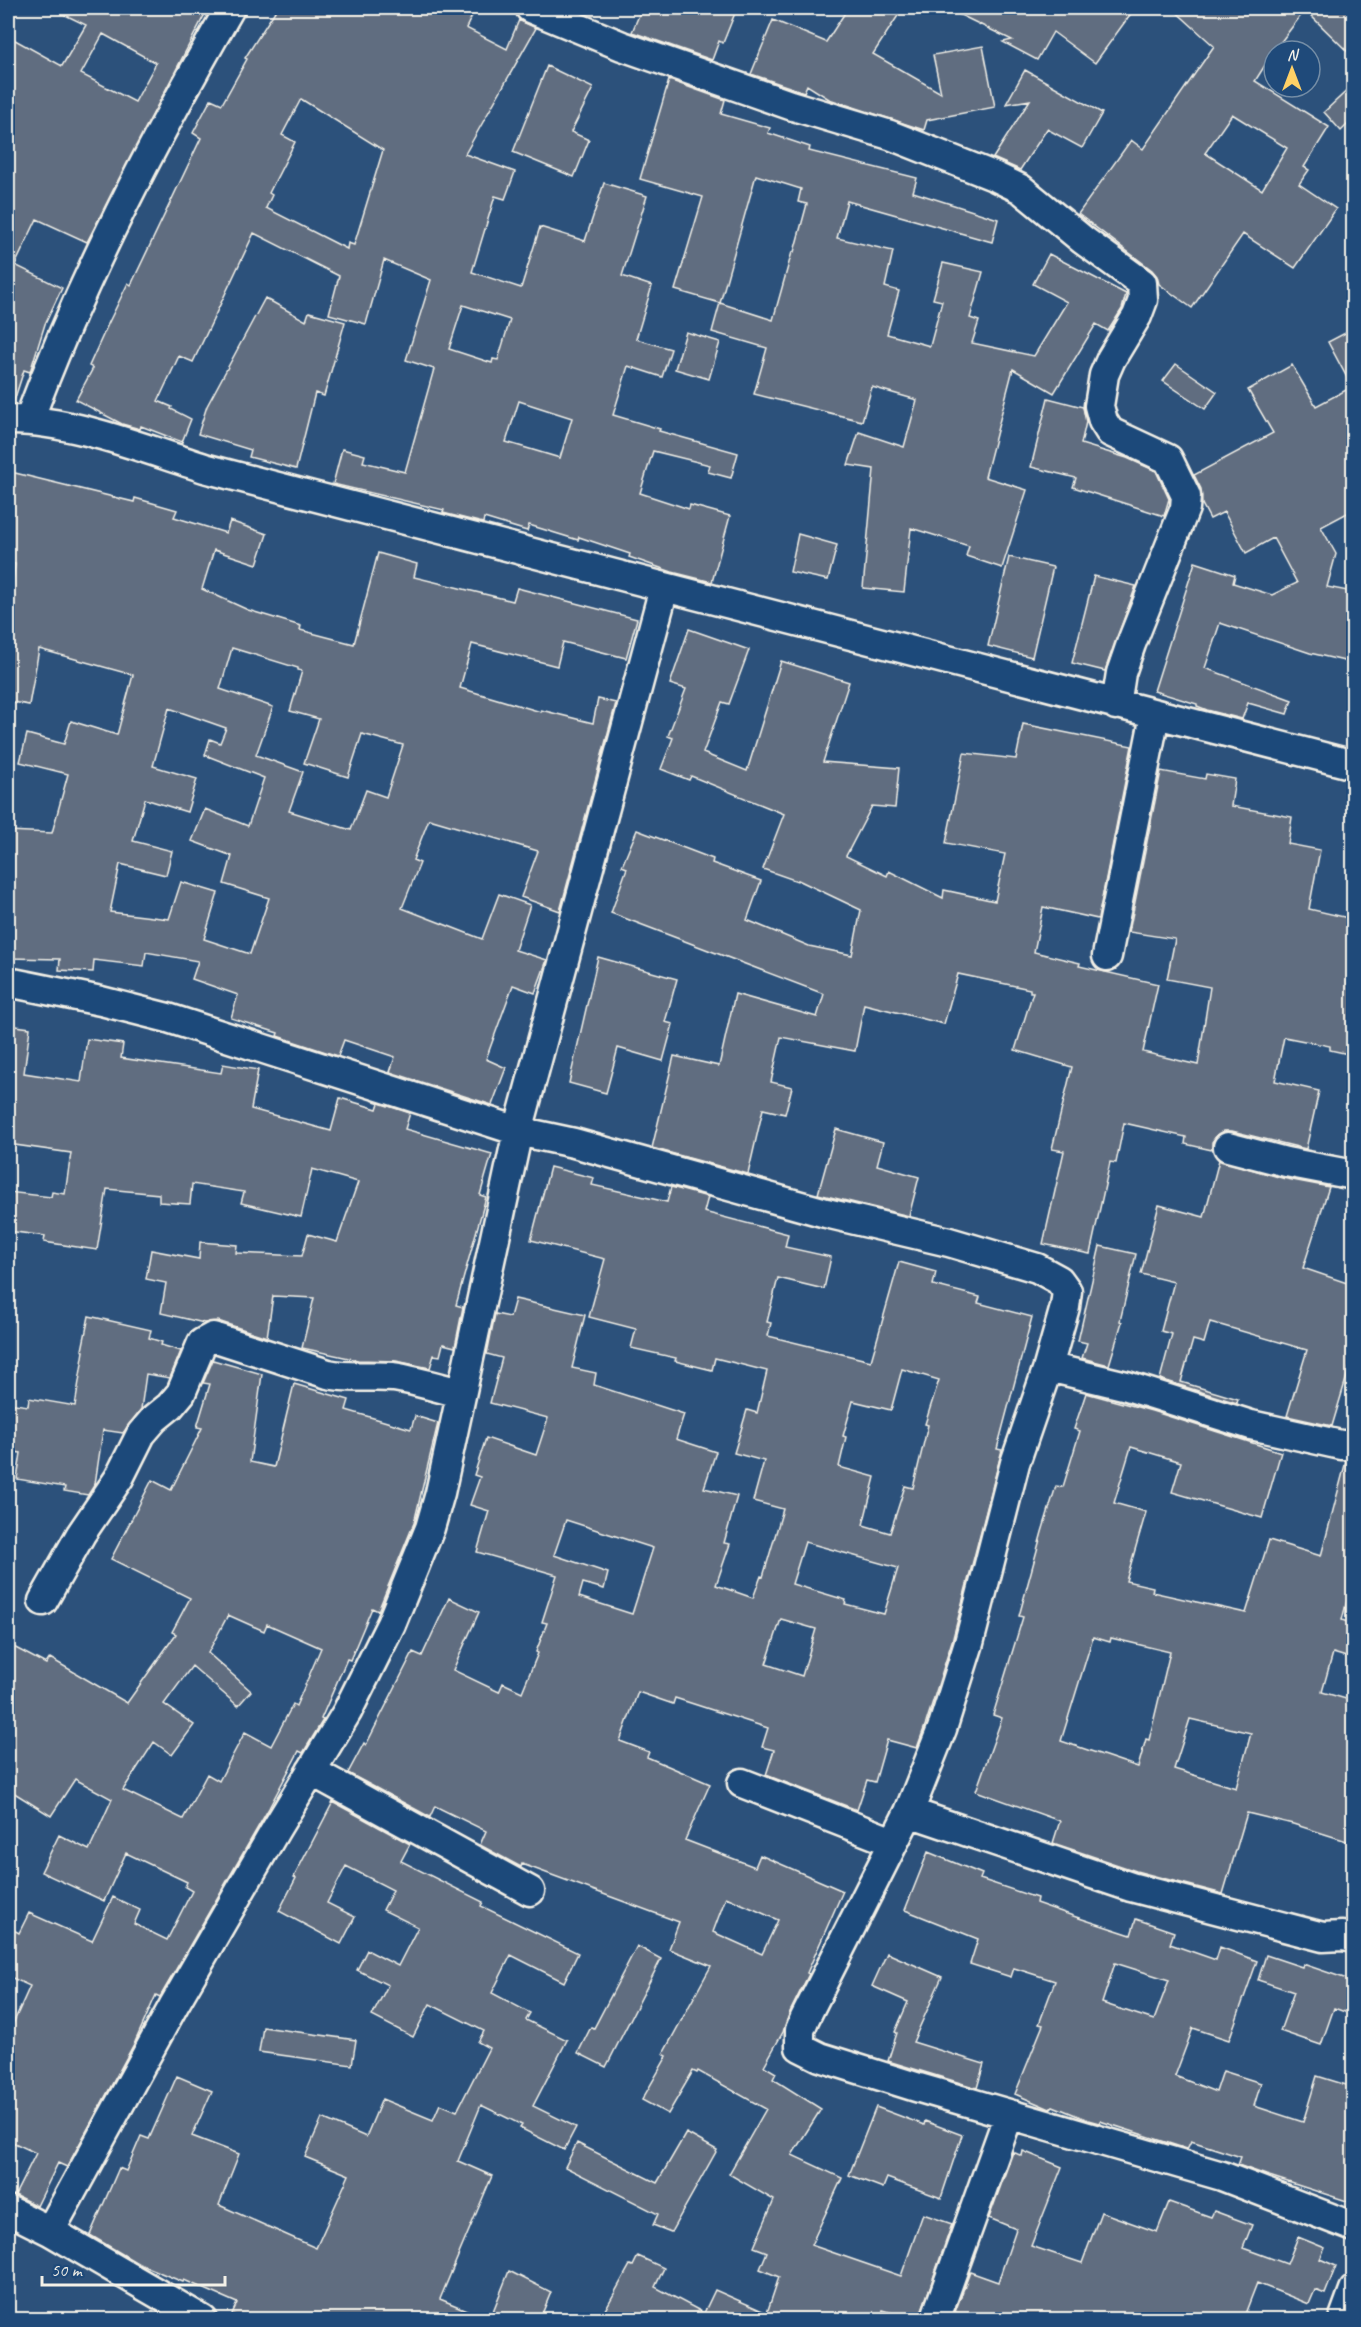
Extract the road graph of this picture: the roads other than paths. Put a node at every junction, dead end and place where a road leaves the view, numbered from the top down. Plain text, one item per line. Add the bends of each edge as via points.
1 (230, 8) edge
2 (530, 8) edge
3 (18, 420) edge
4 (664, 588) junction
5 (1116, 705) junction
6 (1155, 715) junction
7 (1353, 765) edge
8 (1107, 956) dead end
9 (8, 982) edge
10 (518, 1131) junction
11 (1228, 1147) dead end
12 (1353, 1175) edge
13 (1048, 1367) junction
14 (461, 1393) junction
15 (1353, 1445) edge
16 (43, 1601) dead end
17 (311, 1771) junction
18 (742, 1783) dead end
19 (909, 1812) junction
20 (893, 1842) junction
21 (530, 1892) dead end
22 (1353, 1938) edge
23 (1009, 2114) junction
24 (8, 2210) edge
25 (1353, 2227) edge
26 (50, 2231) junction
27 (1353, 2290) edge
28 (203, 2319) edge
29 (935, 2319) edge
30 (1343, 2319) edge

1 - 3 street via 171,113 46,374
2 - 5 street via 622,46 790,105 890,135 996,177 1022,189 1142,283 1143,300 1104,375 1099,406 1110,432 1168,459 1186,502 1131,644
3 - 4 street via 84,431 208,469
4 - 5 street
4 - 10 street
5 - 6 street
6 - 7 street
6 - 8 street
9 - 10 street via 168,1018
10 - 13 street via 1037,1268 1059,1280 1067,1291
10 - 14 street
11 - 12 street
13 - 15 street via 1127,1386 1251,1425
13 - 19 street via 1014,1463 969,1643 942,1729
14 - 16 street via 395,1378 328,1374 213,1336 202,1343 181,1393 141,1434 119,1478
14 - 17 street via 430,1528 391,1624 347,1712
17 - 21 street
17 - 26 street via 174,2005
18 - 20 street
19 - 20 street
19 - 22 street via 1131,1887 1323,1937
20 - 23 street via 805,2018 800,2047 820,2057
23 - 25 street via 1222,2176
23 - 29 street
24 - 26 street
26 - 28 street
27 - 30 street

